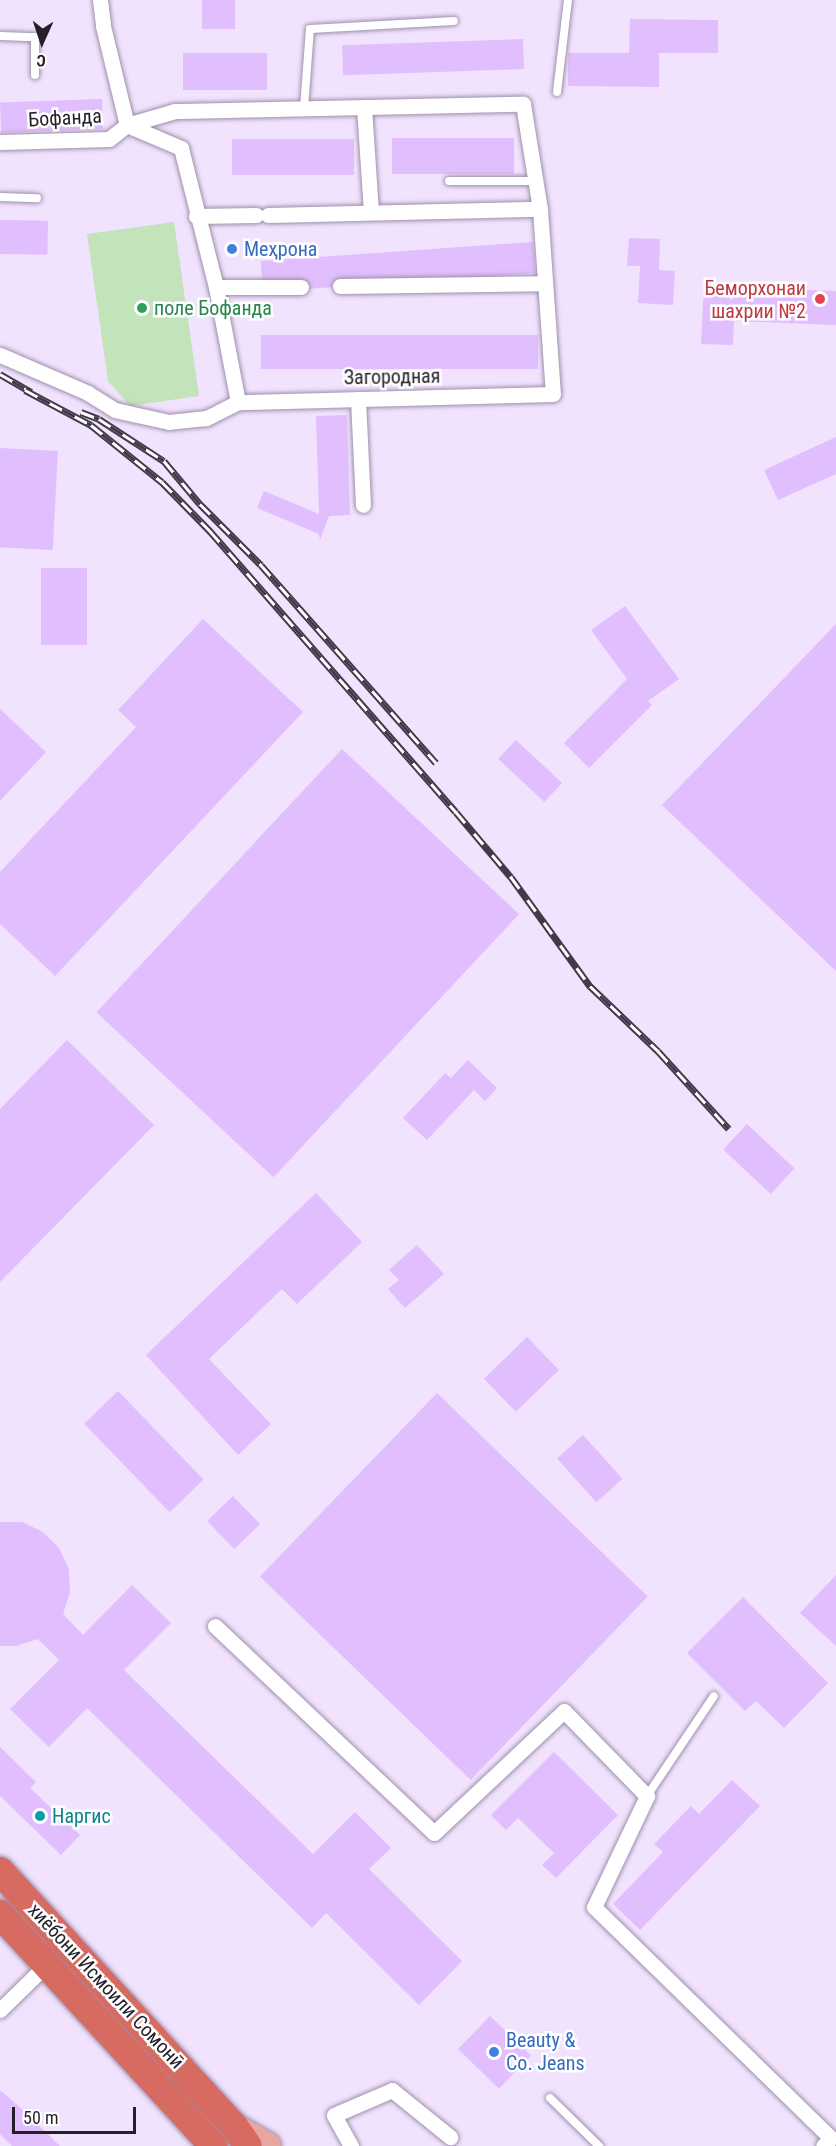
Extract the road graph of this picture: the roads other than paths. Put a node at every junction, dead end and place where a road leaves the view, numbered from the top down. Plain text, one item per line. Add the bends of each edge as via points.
1 (100, 0) edge
2 (568, 0) edge
3 (454, 21) dead end
4 (0, 36) edge
5 (35, 75) dead end
6 (557, 92) dead end
7 (364, 107) junction
8 (304, 108) junction
9 (127, 125) junction
10 (0, 142) edge
11 (449, 181) dead end
12 (536, 181) junction
13 (0, 197) edge
14 (37, 198) dead end
15 (540, 209) junction
16 (371, 212) junction
17 (196, 216) junction
18 (543, 283) junction
19 (340, 286) dead end
20 (216, 287) junction
21 (301, 287) dead end
22 (0, 355) edge
23 (358, 399) junction
24 (238, 402) junction
25 (363, 505) dead end
26 (215, 1626) dead end
27 (714, 1696) dead end
28 (647, 1796) junction
29 (0, 1871) edge
30 (0, 1914) edge
31 (45, 1966) junction
32 (0, 2010) edge
33 (550, 2098) dead end
34 (241, 2136) edge
35 (450, 2137) dead end
36 (830, 2138) edge
37 (204, 2143) edge
38 (268, 2146) edge
39 (351, 2146) edge
40 (599, 2146) edge

1 - 9 street via 102,26
2 - 6 lane
3 - 8 lane via 310,29
4 - 5 lane via 35,37
7 - 8 street, Загородная
7 - 12 street, Загородная via 523,104
7 - 16 street
8 - 9 street, Загородная via 175,111
9 - 10 street, Бофанда via 109,139
9 - 17 street via 181,148
11 - 12 lane
12 - 15 street, Загородная
13 - 14 lane
15 - 16 street
15 - 18 street, Загородная
16 - 17 street
17 - 20 street
18 - 19 street
18 - 23 street, Загородная via 553,394
20 - 21 street
20 - 24 street
22 - 24 street via 88,393 116,410 142,417 169,422 206,418
23 - 24 street, Загородная
23 - 25 street
26 - 28 street via 434,1833 564,1711
27 - 28 lane
28 - 36 street via 594,1907
29 - 34 highway, хиёбони Исмоили Сомонӣ
30 - 31 highway, хиёбони Исмоили Сомонӣ
31 - 32 street
31 - 37 highway, хиёбони Исмоили Сомонӣ
33 - 40 lane
34 - 38 main road, хиёбони Исмоили Сомонӣ
35 - 39 street via 392,2090 333,2115

